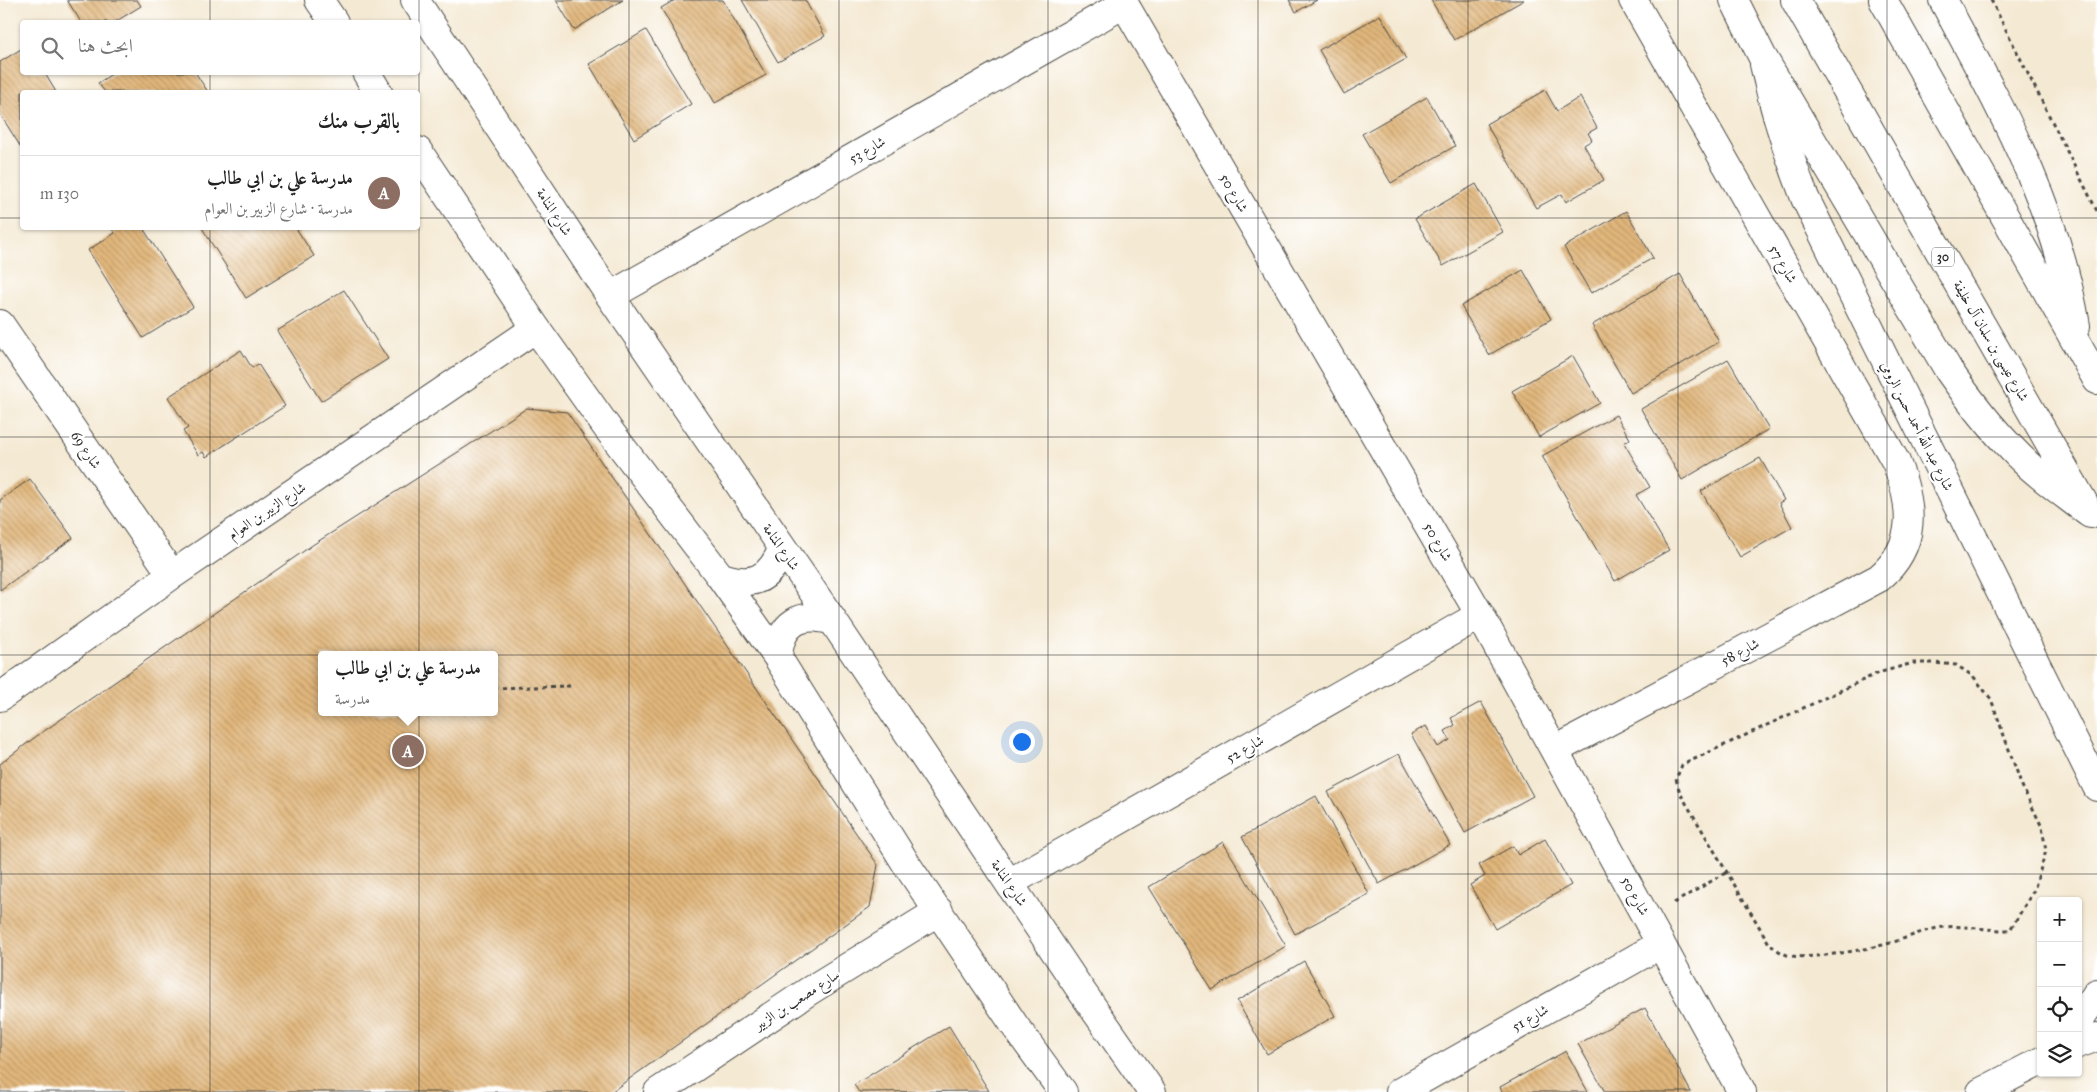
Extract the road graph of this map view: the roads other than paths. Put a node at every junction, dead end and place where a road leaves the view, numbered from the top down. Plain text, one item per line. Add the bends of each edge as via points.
1 (319, 0) edge
2 (415, 0) edge
3 (1633, 0) edge
4 (1734, 0) edge
5 (1796, 0) edge
6 (1883, 0) edge
7 (1943, 0) edge
8 (1123, 2) edge
9 (333, 20) edge
10 (1762, 56) junction
11 (368, 75) edge
12 (377, 90) edge
13 (420, 154) edge
14 (610, 296) junction
15 (0, 324) edge
16 (536, 328) junction
17 (2080, 349) junction
18 (2097, 380) edge
19 (2094, 520) edge
20 (1907, 535) joint
21 (782, 549) junction
22 (172, 575) junction
23 (720, 576) junction
24 (1480, 615) junction
25 (833, 621) junction
26 (778, 658) junction
27 (0, 697) edge
28 (1555, 750) junction
29 (2097, 787) edge
30 (1009, 883) junction
31 (938, 911) junction
32 (1661, 944) junction
33 (2097, 993) edge
34 (2082, 1016) edge
35 (2097, 1037) edge
36 (2082, 1043) edge
37 (2037, 1063) edge
38 (658, 1092) edge
39 (1063, 1092) edge
40 (1152, 1092) edge
41 (1400, 1092) edge
42 (1742, 1092) edge
43 (1981, 1092) edge

1 - 9 main road
2 - 14 main road, شارع المنامة
3 - 20 main road, شارع 57 via 1896,462 1909,506
4 - 10 main road
5 - 19 main road, شارع عيسى بن سلمان آل خليفة / 30
6 - 17 main road
7 - 17 main road via 2007,120 2040,194 2064,270
8 - 14 main road, شارع 53
8 - 24 main road, شارع 50
10 - 19 main road via 1954,378 1978,412 2012,450
10 - 29 main road, شارع عبد الله أحمد حسن الرومي via 1773,104 1805,198
11 - 12 main road
13 - 16 main road
14 - 21 main road, شارع المنامة
15 - 22 main road, شارع 69
16 - 22 main road, شارع الزبير بن العوام
16 - 23 main road
17 - 18 main road
20 - 28 main road, شارع 58 via 1899,556 1879,578
21 - 23 main road via 776,564 765,575 750,582 735,582
21 - 25 main road, شارع المنامة
22 - 27 main road, شارع الزبير بن العوام
23 - 26 main road
24 - 28 main road, شارع 50
24 - 30 main road, شارع 52
25 - 26 main road via 806,617 794,622 784,632
25 - 30 main road, شارع المنامة
26 - 31 main road
28 - 32 main road, شارع 50
30 - 40 main road, شارع المنامة
31 - 38 main road, سارع مصعب بن الزبير via 809,991
31 - 39 main road
32 - 41 main road, شارع 51
32 - 42 main road, شارع 50
33 - 34 main road
35 - 36 main road
37 - 43 main road

